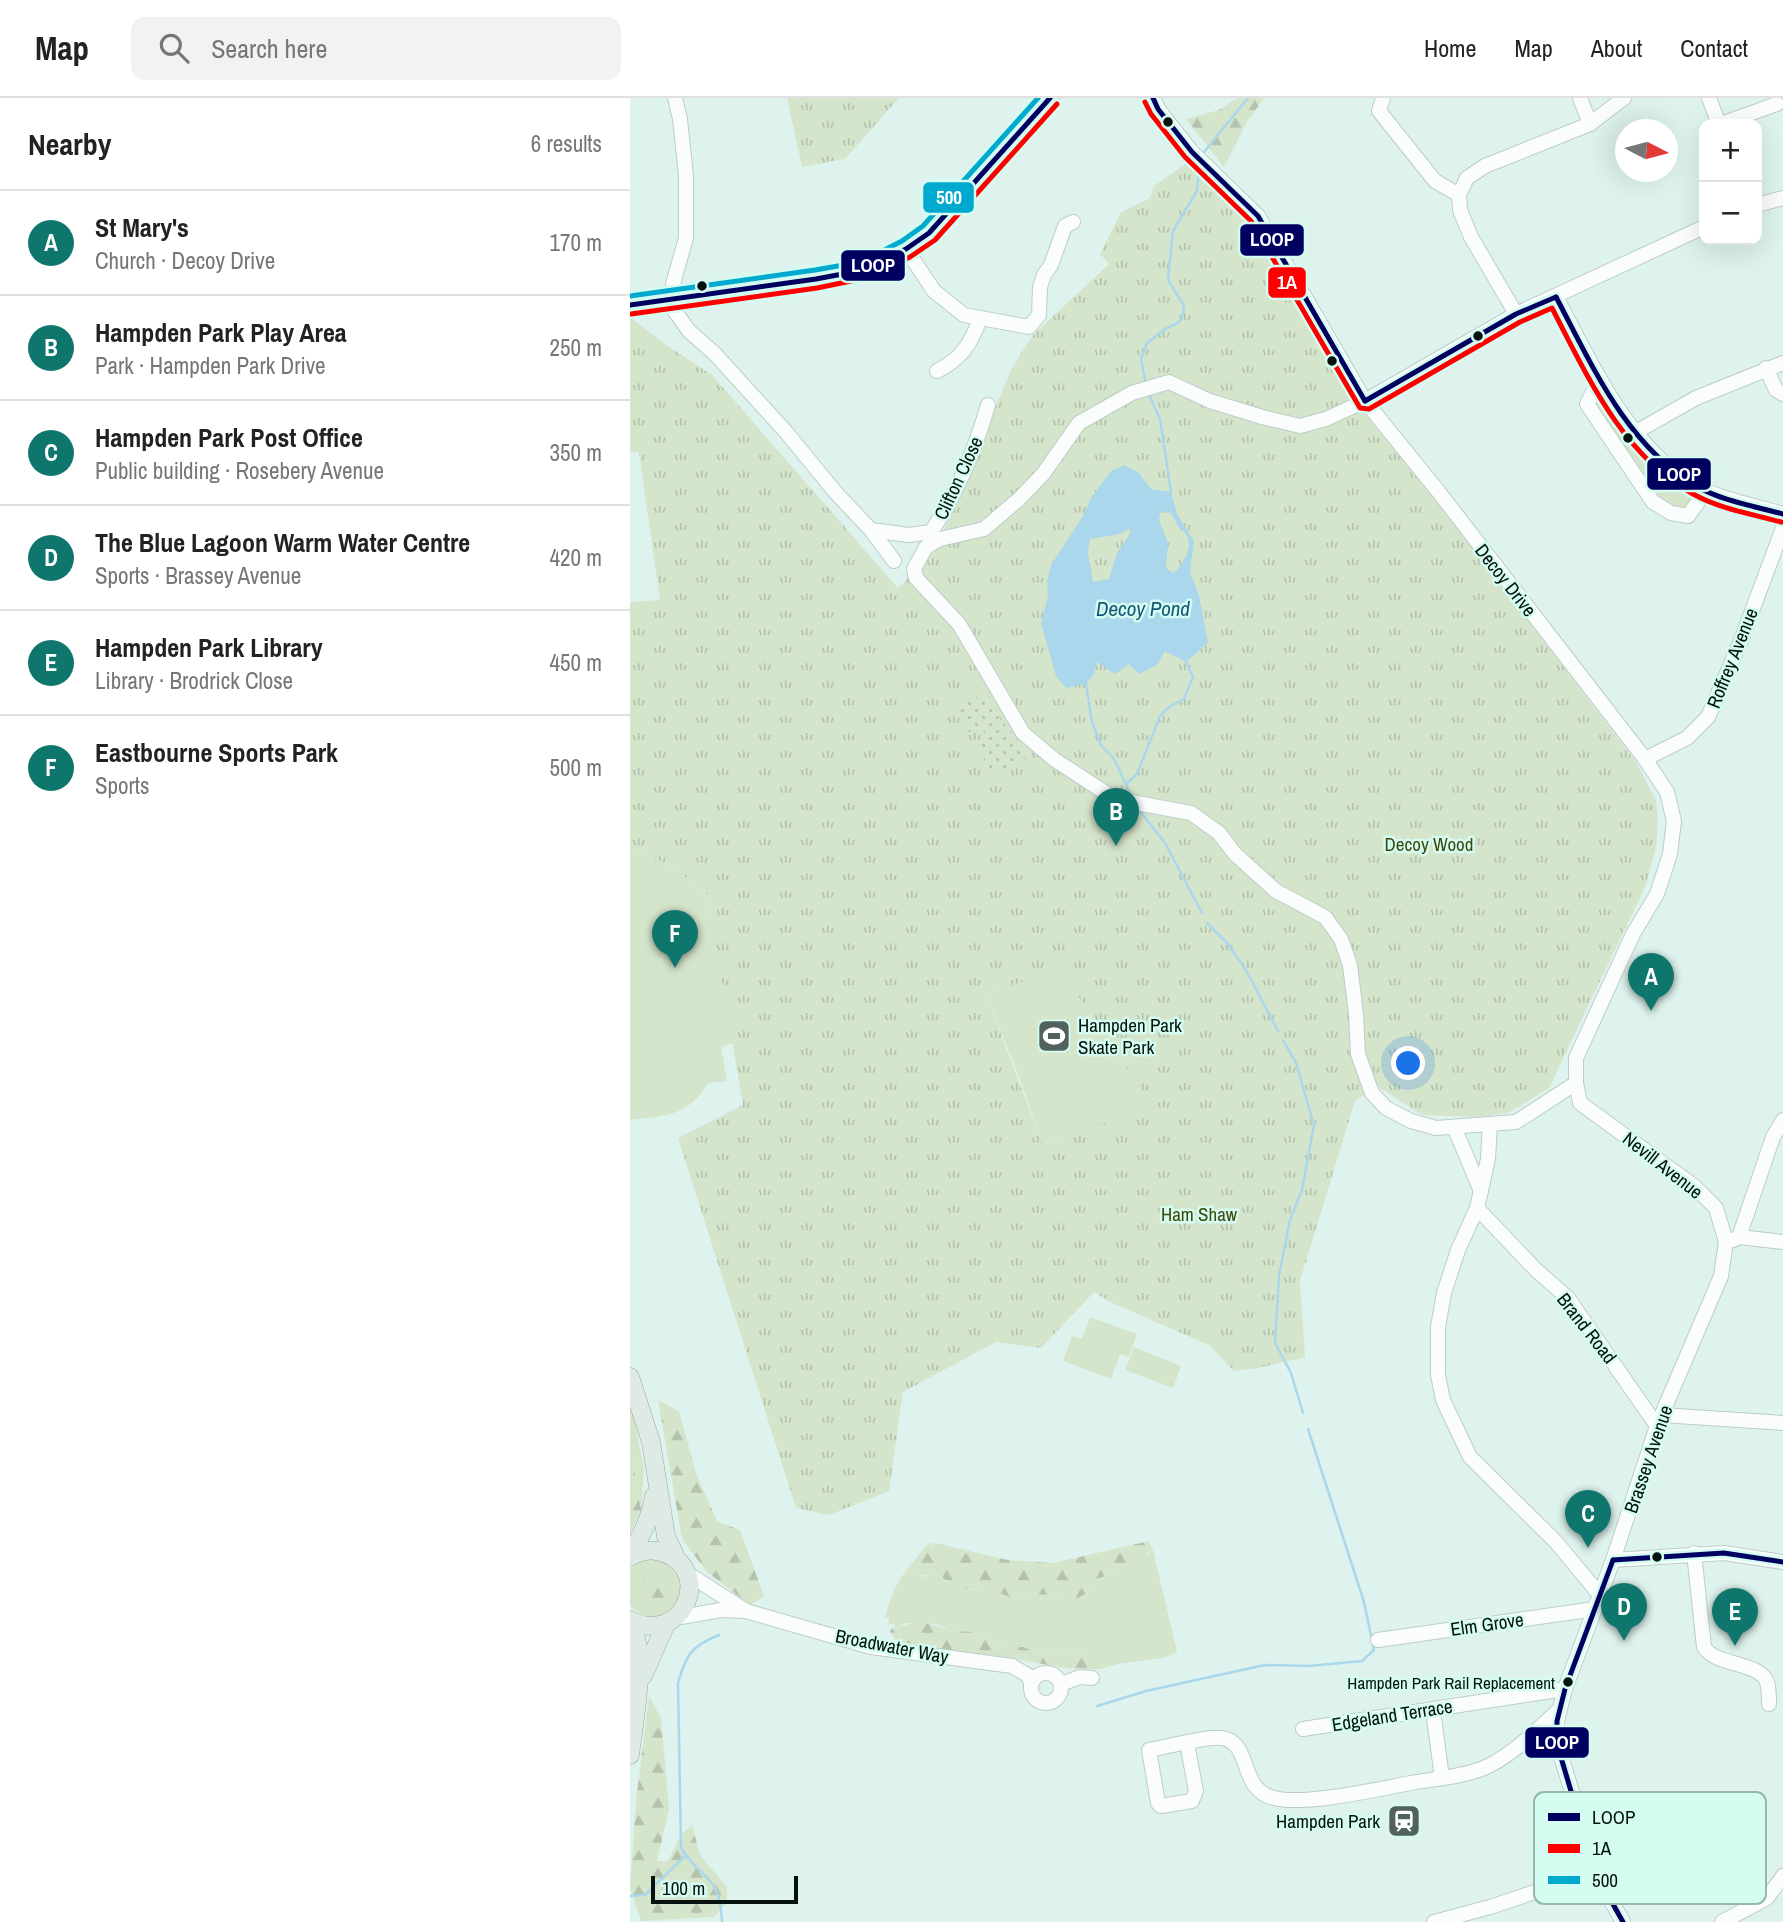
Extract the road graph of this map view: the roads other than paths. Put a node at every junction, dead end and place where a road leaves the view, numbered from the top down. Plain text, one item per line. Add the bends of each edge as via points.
1 (676, 98) edge
2 (1050, 98) edge
3 (1153, 98) edge
4 (1382, 98) edge
5 (1580, 98) edge
6 (1624, 98) edge
7 (1709, 98) edge
8 (1777, 104) dead end
9 (1718, 119) edge
10 (1734, 119) edge
11 (1590, 124) junction
12 (1458, 195) junction
13 (1783, 198) edge
14 (1762, 204) edge
15 (1073, 222) dead end
16 (1699, 229) edge
17 (906, 249) junction
18 (1556, 297) junction
19 (672, 300) junction
20 (630, 305) edge
21 (1517, 314) junction
22 (980, 318) junction
23 (1783, 363) edge
24 (1766, 368) junction
25 (937, 371) dead end
26 (1607, 393) junction
27 (1783, 394) edge
28 (1365, 401) junction
29 (988, 405) dead end
30 (1636, 432) junction
31 (1698, 487) junction
32 (1783, 514) edge
33 (1783, 528) edge
34 (872, 530) junction
35 (894, 561) dead end
36 (1645, 759) junction
37 (1576, 1083) junction
38 (1580, 1103) joint
39 (1783, 1120) edge
40 (1490, 1124) junction
41 (1454, 1127) junction
42 (1481, 1191) junction
43 (1478, 1208) junction
44 (1732, 1240) junction
45 (1783, 1242) edge
46 (630, 1377) edge
47 (1660, 1420) junction
48 (1783, 1423) edge
49 (656, 1482) junction
50 (1694, 1553) junction
51 (630, 1555) edge
52 (1613, 1560) junction
53 (1783, 1562) edge
54 (681, 1566) junction
55 (1598, 1602) junction
56 (746, 1611) junction
57 (630, 1620) edge
58 (670, 1621) junction
59 (1378, 1640) dead end
60 (1092, 1678) dead end
61 (1031, 1684) junction
62 (1061, 1684) junction
63 (1566, 1689) junction
64 (637, 1692) junction
65 (1769, 1704) dead end
66 (1559, 1710) junction
67 (1434, 1718) dead end
68 (1303, 1729) dead end
69 (1527, 1738) junction
70 (1187, 1743) junction
71 (1557, 1744) junction
72 (630, 1755) edge
73 (1442, 1778) junction
74 (1572, 1792) edge
75 (1783, 1876) edge
76 (1534, 1892) edge
77 (1766, 1899) edge
78 (1613, 1904) edge
79 (1756, 1904) edge
80 (1434, 1922) edge
81 (1623, 1922) edge
82 (1722, 1922) edge

1 - 19 street via 686,176 686,238
2 - 17 main road via 929,233
3 - 28 street, Decoy Drive via 1192,152 1258,216
4 - 12 street via 1379,111 1397,136 1435,181
5 - 11 street
6 - 11 street
7 - 9 street
8 - 10 street
11 - 12 street via 1485,166 1466,178
12 - 21 street via 1471,237
13 - 14 street
15 - 22 street via 1065,226 1044,275 1034,323 1029,327
16 - 18 street
17 - 19 main road via 864,270
17 - 22 street via 934,291 964,315
18 - 21 street
18 - 26 street
19 - 20 main road
19 - 34 street via 680,321
21 - 28 street
22 - 25 street via 973,340 953,363
23 - 24 street
24 - 27 street via 1776,390
24 - 30 street via 1696,398
26 - 30 street
26 - 31 street via 1593,392 1587,404 1653,502 1671,513 1688,516 1698,502
28 - 36 street, Decoy Drive
28 - 41 street via 1300,426 1210,401 1169,382 1132,393 1079,423 1043,474 984,528 926,547 914,569 916,578 959,624 1023,733 1044,751 1115,799 1191,813 1219,833 1276,891 1325,917 1341,939 1350,965 1357,1054 1372,1093 1386,1108 1411,1121
29 - 34 street, Clifton Close via 977,442 931,531 909,535
30 - 31 street via 1663,463
31 - 32 street
33 - 36 street, Roffrey Avenue via 1708,717 1687,738
34 - 35 street
36 - 37 street, Decoy Drive via 1667,792 1674,821 1670,854 1657,894 1633,934 1576,1058
37 - 38 street, Decoy Drive
37 - 40 street via 1516,1122
38 - 44 street, Nevill Avenue via 1694,1186 1716,1208
39 - 44 street
40 - 41 street
40 - 42 street
41 - 42 street
42 - 43 street
43 - 47 street, Brand Road via 1569,1298
43 - 55 street via 1444,1293 1437,1375 1443,1400 1470,1457 1556,1542
44 - 45 street
44 - 47 street, Brassey Avenue
46 - 49 main road via 651,1441
47 - 48 street
47 - 52 street, Brassey Avenue
49 - 51 main road via 650,1516
49 - 54 main road via 666,1536
50 - 52 street
50 - 53 street
50 - 65 street via 1704,1647 1714,1656 1759,1672 1768,1683
51 - 54 main road via 654,1550 670,1555
52 - 55 street, Brassey Avenue
54 - 56 street, Broadwater Way
54 - 58 main road via 688,1580 688,1597
55 - 59 street, Elm Grove
55 - 63 street, Brassey Avenue
56 - 58 street, Broadwater Way via 721,1610
56 - 61 street, Broadwater Way via 871,1647 1012,1666 1029,1676
57 - 58 main road via 648,1627
57 - 64 main road via 639,1651
58 - 64 main road
60 - 62 street
61 - 62 street via 1046,1673
61 - 62 street, Broadwater Way via 1034,1698 1046,1704 1059,1698
63 - 66 street, Brassey Avenue
63 - 68 street, Edgeland Terrace
64 - 72 main road
66 - 69 street
66 - 71 street, Brassey Avenue
67 - 73 street
69 - 71 street
69 - 73 street via 1483,1768
70 - 70 street via 1149,1750 1161,1806 1192,1801 1196,1791
70 - 73 street via 1216,1738 1231,1741 1241,1752 1252,1783 1273,1798 1349,1794
71 - 74 street, Brassey Avenue
75 - 77 street
76 - 80 street
78 - 81 street, Brassey Avenue
79 - 82 street

